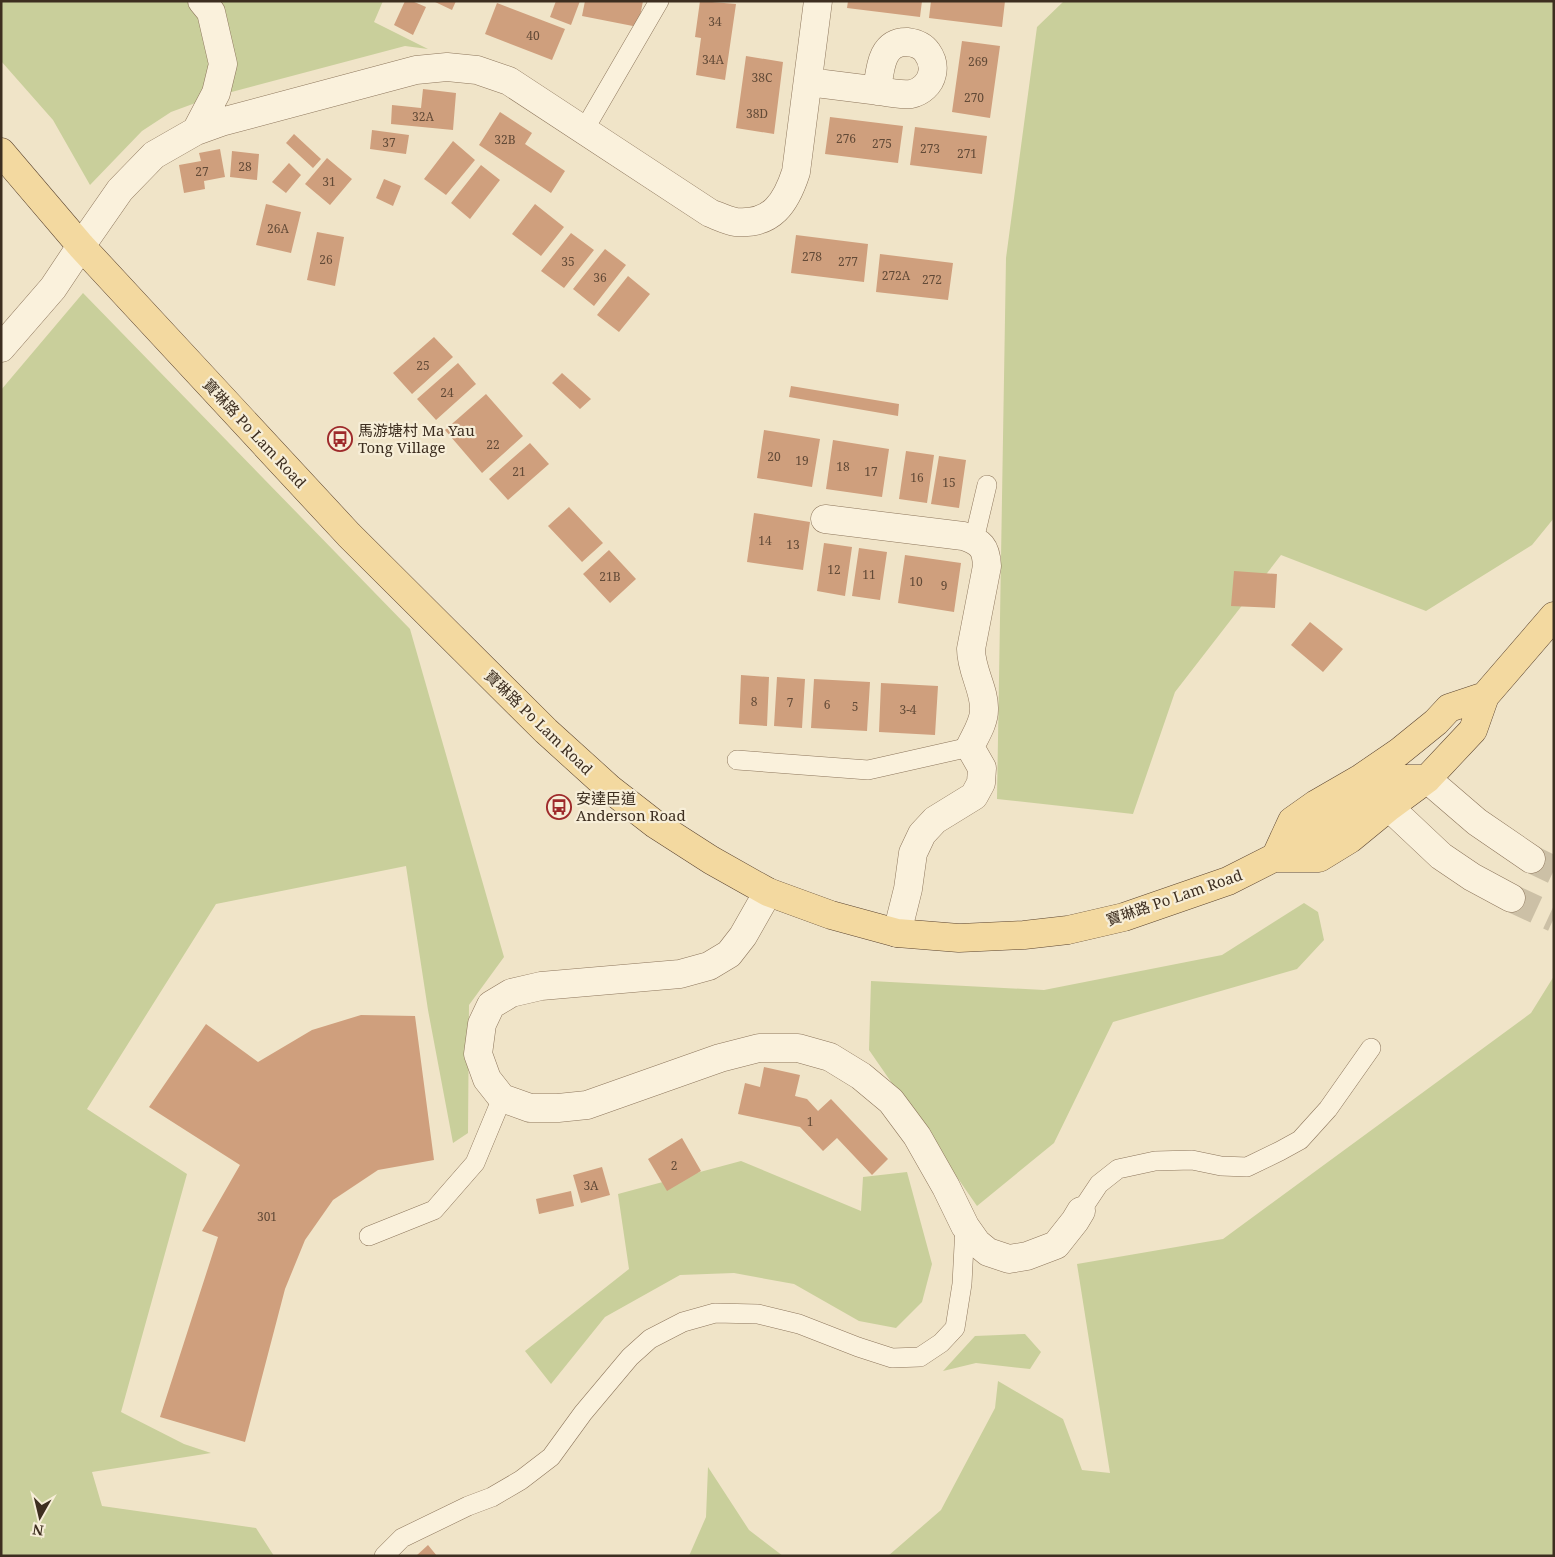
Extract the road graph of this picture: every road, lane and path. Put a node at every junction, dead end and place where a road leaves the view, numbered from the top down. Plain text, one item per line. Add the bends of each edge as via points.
1 (659, 1) edge
2 (818, 1) edge
3 (207, 5) edge
4 (808, 82) junction
5 (877, 91) dead end
6 (584, 130) junction
7 (196, 131) junction
8 (1, 152) edge
9 (82, 246) junction
10 (1, 348) edge
11 (987, 485) dead end
12 (825, 519) dead end
13 (974, 540) junction
14 (1554, 616) edge
15 (1485, 696) junction
16 (970, 747) junction
17 (737, 760) dead end
18 (1427, 779) junction
19 (1374, 792) junction
20 (1531, 859) tunnel mouth
21 (768, 892) junction
22 (1511, 898) tunnel mouth
23 (897, 933) junction
24 (1371, 1048) dead end
25 (502, 1098) junction
26 (1081, 1211) joint
27 (966, 1226) junction
28 (369, 1236) dead end
29 (384, 1556) edge

1 - 6 lane
2 - 4 street
3 - 7 street via 223,64 216,93
4 - 5 street
4 - 6 street via 796,172 790,192 777,210 757,220 735,222 710,213
6 - 7 street via 509,81 477,70 447,67 407,72
7 - 9 street via 154,155 120,190
8 - 9 main road, 寶琳路 Po Lam Road
9 - 10 street via 53,288
9 - 21 main road, 寶琳路 Po Lam Road via 349,535 546,731 610,789 656,824
11 - 13 lane
12 - 13 street
13 - 16 street via 982,546 987,566 971,649 971,662 984,711
14 - 15 main road
15 - 18 main road via 1473,730
15 - 19 main road via 1449,708 1399,752
16 - 17 lane via 868,770
16 - 23 street via 982,768 981,784 974,796 935,820 922,834 913,853
18 - 19 main road
18 - 20 street via 1477,822
19 - 22 street via 1441,856
19 - 23 main road, 寶琳路 Po Lam Road via 1318,833 1275,858 1228,881 1124,917 1068,930 1024,935 959,938
21 - 23 main road, 寶琳路 Po Lam Road via 830,915
21 - 25 street via 729,954 709,966 680,974 540,986 512,993 491,1005 482,1024 478,1054 487,1079
24 - 26 lane via 1328,1109 1300,1140 1247,1167 1192,1160 1155,1161 1118,1169 1099,1184
25 - 27 street via 530,1108 587,1105 720,1058 759,1048 798,1048 830,1057 861,1076 891,1101 917,1136
25 - 28 lane via 475,1163 434,1210
26 - 27 street via 1056,1245 1027,1256 1009,1258 988,1252 977,1243
27 - 29 lane via 955,1328 920,1357 892,1358 799,1324 758,1314 715,1313 682,1322 650,1339 630,1357 551,1457 492,1497 402,1538

